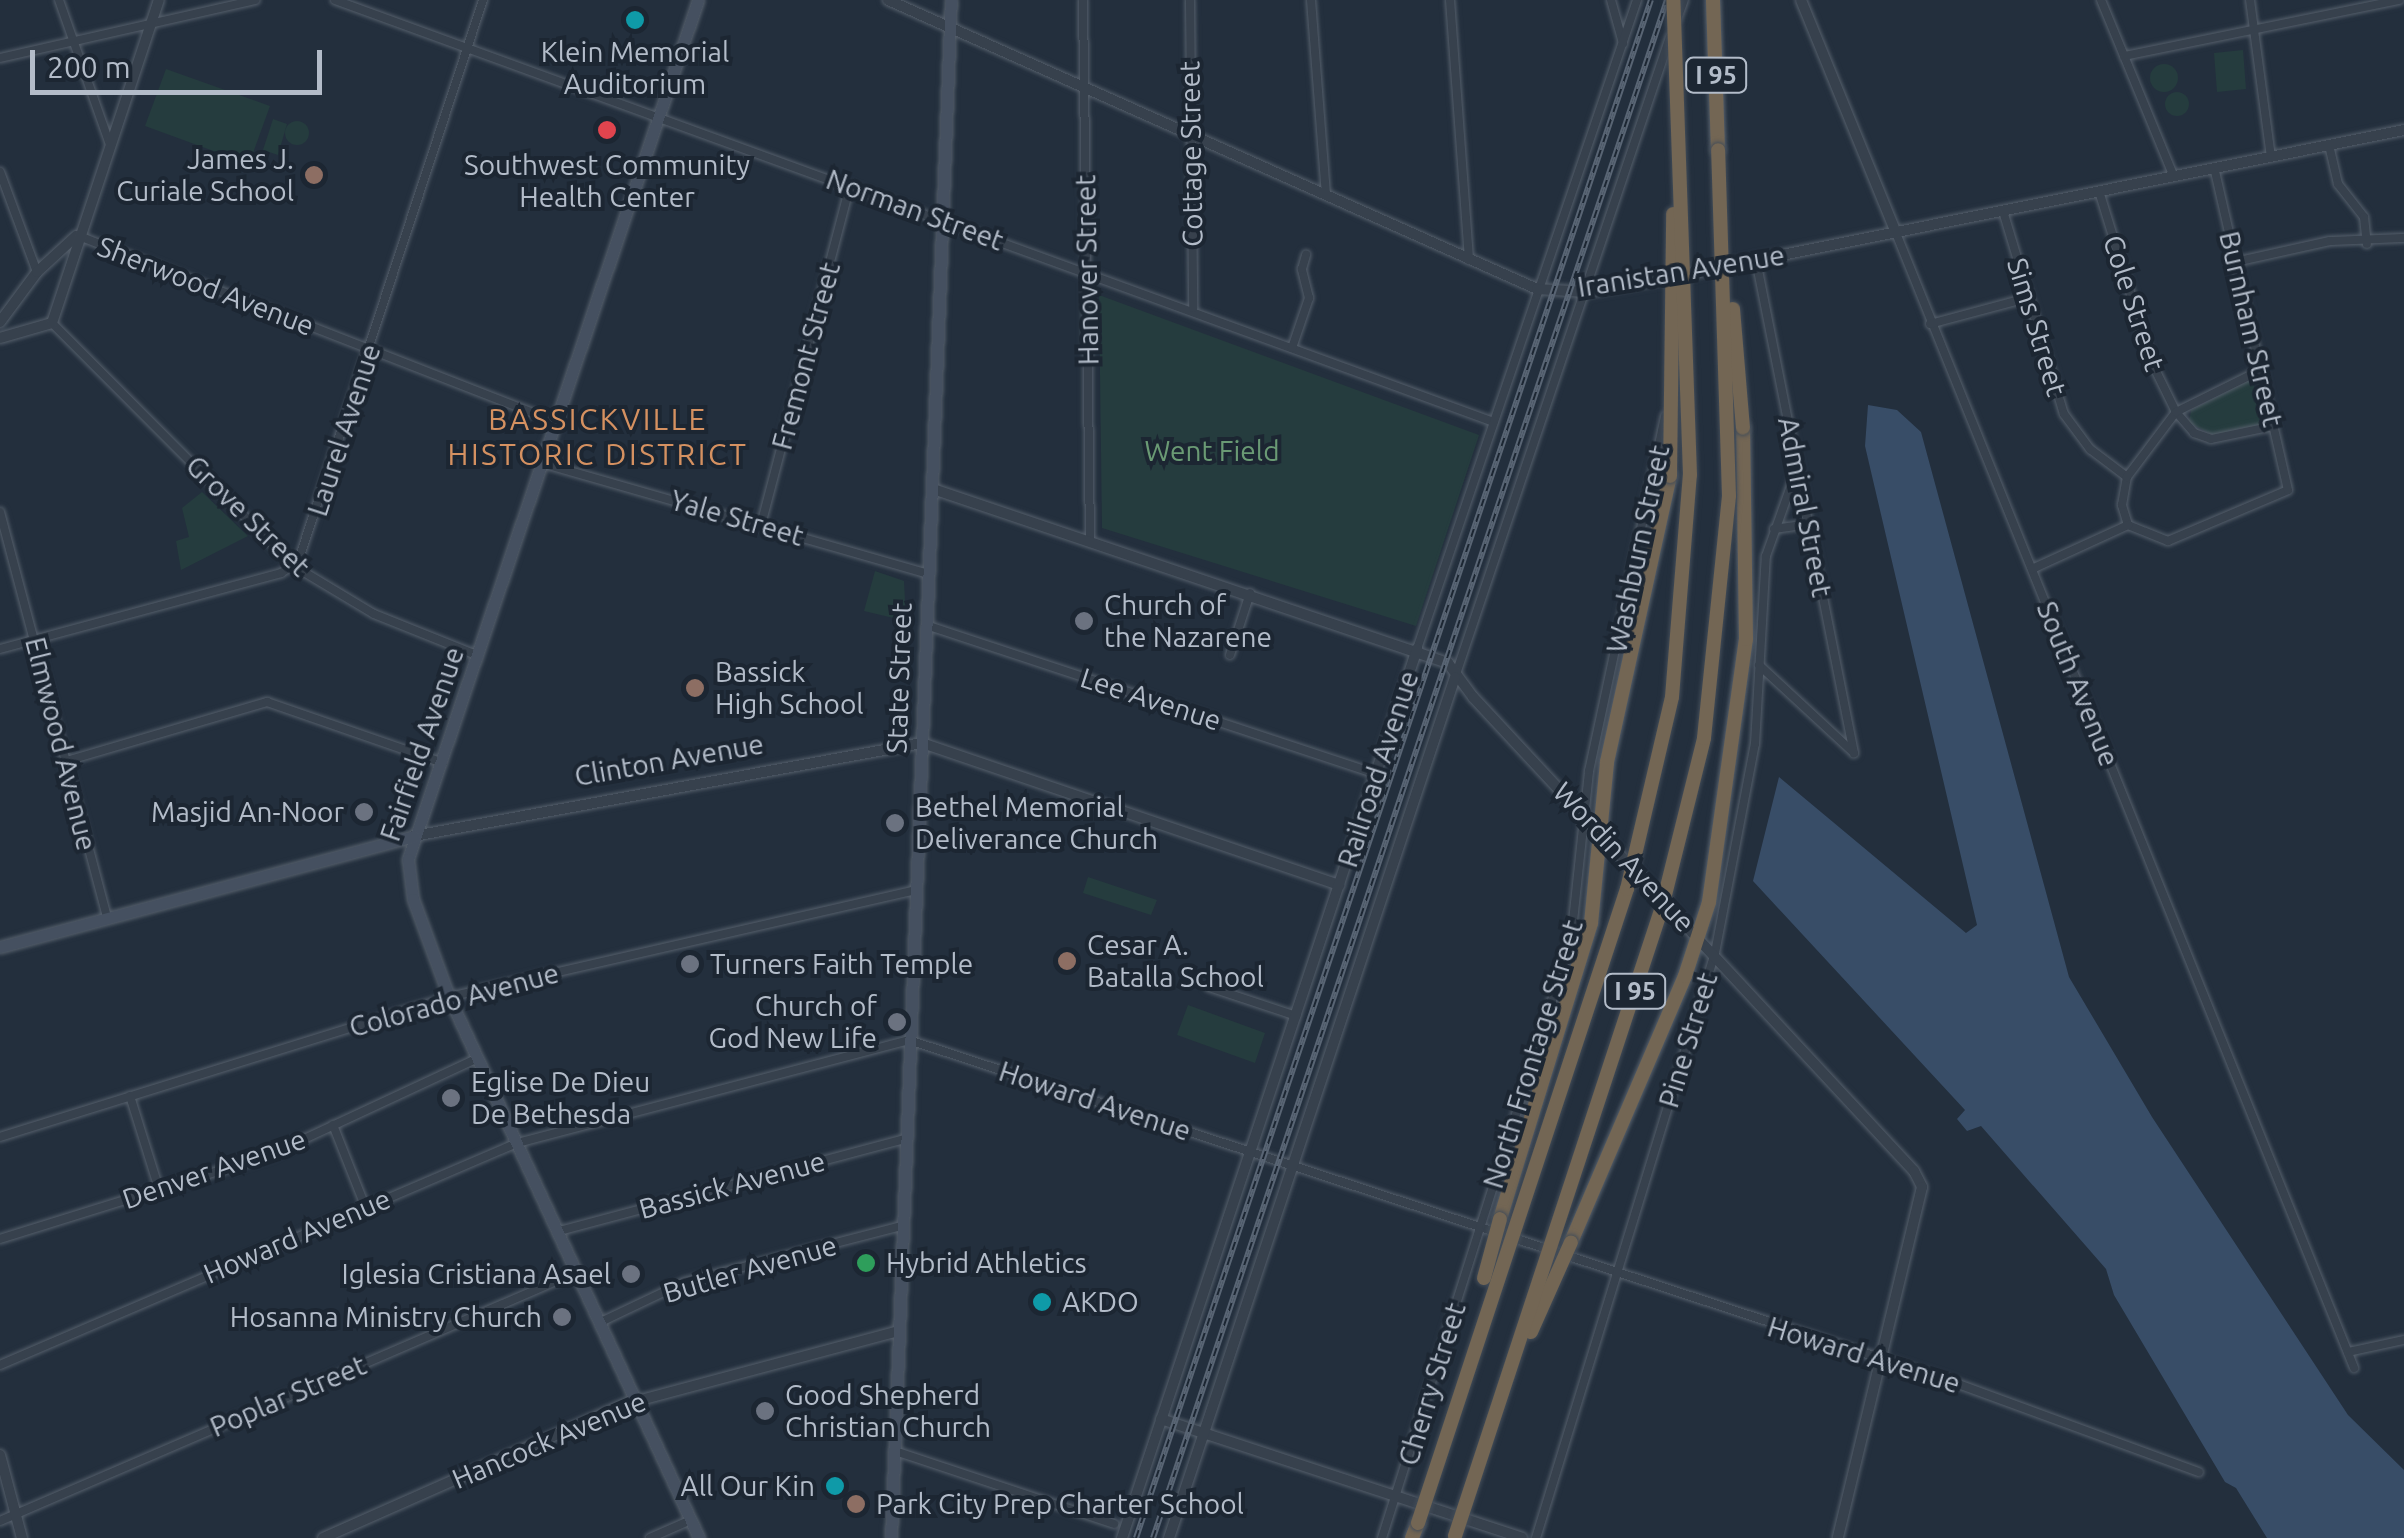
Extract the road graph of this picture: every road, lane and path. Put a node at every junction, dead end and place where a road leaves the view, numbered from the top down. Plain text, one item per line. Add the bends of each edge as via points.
1 (58, 0) edge
2 (159, 0) edge
3 (256, 0) edge
4 (334, 0) edge
5 (483, 0) edge
6 (698, 0) edge
7 (888, 0) edge
8 (951, 0) edge
9 (1084, 0) edge
10 (1190, 0) edge
11 (1311, 0) edge
12 (1450, 0) edge
13 (1611, 0) edge
14 (1637, 0) edge
15 (1673, 0) edge
16 (1684, 0) edge
17 (1713, 0) edge
18 (1801, 0) edge
19 (2100, 0) edge
20 (2250, 0) edge
21 (2399, 0) edge
22 (153, 20) junction
23 (950, 27) junction
24 (2253, 27) junction
25 (74, 39) junction
26 (1623, 43) junction
27 (468, 47) junction
28 (2124, 56) junction
29 (0, 58) edge
30 (1083, 87) junction
31 (1678, 88) junction
32 (659, 118) junction
33 (2404, 130) edge
34 (1192, 135) junction
35 (110, 144) junction
36 (2329, 146) junction
37 (1718, 150) junction
38 (2271, 157) junction
39 (2214, 168) junction
40 (0, 172) edge
41 (2174, 177) junction
42 (850, 186) junction
43 (2098, 191) junction
44 (1326, 197) junction
45 (2003, 211) junction
46 (941, 220) junction
47 (1896, 234) junction
48 (77, 236) junction
49 (2404, 238) edge
50 (2367, 244) junction
51 (1306, 255) dead end
52 (1469, 260) junction
53 (1756, 260) junction
54 (2235, 262) junction
55 (37, 272) junction
56 (1086, 272) junction
57 (1668, 278) junction
58 (1538, 289) junction
59 (1586, 292) junction
60 (2027, 298) junction
61 (1193, 308) junction
62 (0, 322) edge
63 (52, 322) junction
64 (1930, 324) junction
65 (0, 338) edge
66 (1292, 348) junction
67 (369, 350) junction
68 (2261, 370) junction
69 (2176, 412) junction
70 (1494, 422) junction
71 (559, 423) junction
72 (2273, 426) junction
73 (545, 464) junction
74 (1797, 468) junction
75 (2127, 477) junction
76 (933, 489) junction
77 (0, 512) edge
78 (1808, 524) junction
79 (761, 525) junction
80 (2128, 526) junction
81 (1774, 529) junction
82 (1090, 540) junction
83 (294, 566) junction
84 (2032, 569) junction
85 (928, 574) junction
86 (1250, 593) junction
87 (926, 624) junction
88 (35, 640) junction
89 (1417, 649) junction
90 (0, 650) edge
91 (1230, 655) dead end
92 (480, 656) junction
93 (1760, 666) junction
94 (1455, 677) junction
95 (922, 743) junction
96 (63, 762) junction
97 (443, 763) junction
98 (1376, 774) junction
99 (1586, 818) junction
100 (1599, 831) junction
101 (414, 836) junction
102 (1340, 885) junction
103 (915, 890) junction
104 (107, 917) junction
105 (1700, 938) junction
106 (0, 947) edge
107 (1715, 953) junction
108 (1209, 988) dead end
109 (449, 996) junction
110 (1296, 1016) junction
111 (910, 1040) junction
112 (476, 1058) junction
113 (130, 1096) junction
114 (333, 1124) junction
115 (0, 1137) edge
116 (905, 1139) junction
117 (517, 1143) junction
118 (1250, 1152) junction
119 (1293, 1167) junction
120 (159, 1189) junction
121 (366, 1206) junction
122 (902, 1226) junction
123 (1480, 1230) junction
124 (558, 1231) junction
125 (0, 1240) edge
126 (577, 1272) junction
127 (1617, 1275) junction
128 (1494, 1298) junction
129 (600, 1322) junction
130 (899, 1331) junction
131 (2404, 1340) edge
132 (2348, 1352) junction
133 (1880, 1361) junction
134 (0, 1365) edge
135 (2354, 1368) dead end
136 (1506, 1382) junction
137 (636, 1400) junction
138 (1161, 1419) junction
139 (1204, 1434) junction
140 (895, 1450) junction
141 (0, 1456) edge
142 (2199, 1472) dead end
143 (1397, 1498) junction
144 (16, 1514) junction
145 (691, 1520) junction
146 (0, 1521) edge
147 (1114, 1524) dead end
148 (1415, 1531) edge
149 (1454, 1537) edge
150 (22, 1538) edge
151 (323, 1538) edge
152 (650, 1538) edge
153 (699, 1538) edge
154 (891, 1538) edge
155 (1122, 1538) edge
156 (1169, 1538) edge
157 (1382, 1538) edge
158 (1522, 1538) edge
159 (1536, 1538) edge
160 (1838, 1538) edge

1 - 25 street
2 - 22 street
3 - 22 street
4 - 27 street, Norman Street
5 - 27 street, Laurel Avenue
6 - 32 main road, Fairfield Avenue
7 - 23 street, Iranistan Avenue
8 - 23 main road, State Street
9 - 30 street, Hanover Street
10 - 34 street, Cottage Street
11 - 44 street
12 - 52 street
13 - 26 street
14 - 26 street, Railroad Avenue
15 - 31 highway, I 95, bridge
16 - 59 street, Railroad Avenue
17 - 37 highway, I 95
18 - 47 street, South Avenue
19 - 28 street
20 - 24 street
21 - 24 street
22 - 25 street
22 - 35 street
23 - 30 street, Iranistan Avenue
23 - 46 main road, State Street
24 - 28 street
24 - 38 street
25 - 29 street
25 - 35 street
26 - 58 street, Railroad Avenue
27 - 32 street, Norman Street
27 - 67 street, Laurel Avenue
28 - 41 street
30 - 34 street, Iranistan Avenue
30 - 56 street, Hanover Street
31 - 100 highway, bridge via 1670,476 1612,738
31 - 128 highway, I 95, bridge via 1690,475 1677,662 1633,869
32 - 42 street, Norman Street
32 - 71 main road, Fairfield Avenue
33 - 36 street, Iranistan Avenue
34 - 44 street, Iranistan Avenue
34 - 61 street, Cottage Street
35 - 48 street
36 - 38 street, Iranistan Avenue
36 - 50 street via 2338,184 2364,217
37 - 105 highway, bridge via 1743,428 1743,675
37 - 136 highway, I 95, bridge via 1729,496 1704,738 1662,907
38 - 39 street, Iranistan Avenue
39 - 41 street, Iranistan Avenue
39 - 54 street, Burnham Street
40 - 55 street
41 - 43 street, Iranistan Avenue
42 - 46 street, Norman Street
42 - 79 street, Fremont Street
43 - 45 street, Iranistan Avenue
43 - 69 street, Cole Street via 2152,362
44 - 52 street, Iranistan Avenue
45 - 47 street, Iranistan Avenue
45 - 60 street, Sims Street
46 - 56 street, Norman Street
46 - 76 main road, State Street
47 - 53 street, Iranistan Avenue
47 - 64 street, South Avenue
48 - 55 street
48 - 63 street
48 - 67 street, Sherwood Avenue
49 - 50 street
50 - 54 street via 2330,242
51 - 66 street via 1309,298
52 - 58 street, Iranistan Avenue
53 - 57 street, Iranistan Avenue
53 - 74 street, Admiral Street
54 - 68 street, Burnham Street
55 - 62 street
56 - 61 street, Norman Street
56 - 82 street, Hanover Street
57 - 59 street, Iranistan Avenue
57 - 99 street, Washburn Street via 1668,399 1588,771
58 - 59 street, Iranistan Avenue
58 - 70 street, Railroad Avenue
59 - 94 street, Railroad Avenue
60 - 64 street
60 - 75 street, Sims Street via 2064,414 2095,453
61 - 66 street, Norman Street
63 - 65 street
63 - 83 street, Grove Street
64 - 84 street, South Avenue
66 - 70 street, Norman Street
67 - 71 street, Sherwood Avenue
67 - 83 street, Laurel Avenue via 306,549
68 - 69 street
68 - 72 street, Burnham Street
69 - 72 street via 2194,432 2212,439
69 - 75 street
70 - 89 street, Railroad Avenue
71 - 73 main road, Fairfield Avenue
72 - 80 street, Burnham Street via 2288,490 2168,541
73 - 79 street, Yale Street
73 - 92 main road, Fairfield Avenue
74 - 78 street, Admiral Street
74 - 81 street, Pine Street
75 - 80 street via 2122,504
76 - 82 street, Wordin Avenue
76 - 85 main road, State Street
77 - 88 street, Elmwood Avenue
78 - 81 street
78 - 93 street, Admiral Street via 1854,754
79 - 85 street, Yale Street
80 - 84 street
81 - 93 street, Pine Street via 1766,556
82 - 86 street, Wordin Avenue
83 - 88 street
83 - 92 street, Grove Street via 374,614
84 - 132 street, South Avenue
85 - 87 main road, State Street
86 - 89 street, Wordin Avenue
86 - 91 street
87 - 95 main road, State Street
87 - 98 street, Lee Avenue
88 - 90 street
88 - 96 street, Elmwood Avenue
89 - 94 street, Wordin Avenue via 1448,663
89 - 98 street, Railroad Avenue
92 - 97 main road, Fairfield Avenue
93 - 107 street, Pine Street via 1748,790
94 - 99 street, Wordin Avenue
94 - 119 street, Railroad Avenue
95 - 101 street, Clinton Avenue
95 - 102 street, Clinton Avenue
95 - 103 main road, State Street
96 - 97 street via 266,702
96 - 104 street, Elmwood Avenue
97 - 101 main road, Fairfield Avenue
98 - 102 street, Railroad Avenue
99 - 100 street, Wordin Avenue
99 - 123 street, North Frontage Street via 1571,940
100 - 105 street, Wordin Avenue
100 - 128 highway, bridge via 1588,936 1484,1278
101 - 104 main road, Clinton Avenue
101 - 109 main road, Fairfield Avenue via 409,880
102 - 110 street, Railroad Avenue
103 - 109 street, Colorado Avenue
103 - 111 main road, State Street
104 - 106 main road, Clinton Avenue
105 - 107 street, Wordin Avenue
105 - 136 highway, bridge
107 - 127 street, Pine Street
107 - 133 street, Wordin Avenue via 1922,1187
108 - 110 street
109 - 112 main road, Fairfield Avenue
109 - 113 street, Colorado Avenue
110 - 118 street, Railroad Avenue
111 - 116 main road, State Street
111 - 117 street, Howard Avenue
111 - 118 street, Howard Avenue
112 - 114 street, Denver Avenue
112 - 117 main road, Fairfield Avenue
113 - 115 street, Colorado Avenue
113 - 120 street
114 - 120 street, Denver Avenue via 270,1155
114 - 121 street
116 - 122 main road, State Street
116 - 124 street, Bassick Avenue
117 - 121 street, Howard Avenue
117 - 124 main road, Fairfield Avenue
118 - 119 street, Howard Avenue
118 - 138 street, Railroad Avenue
119 - 123 street, Howard Avenue
119 - 139 street, Railroad Avenue
120 - 125 street, Denver Avenue
121 - 134 street, Howard Avenue
122 - 129 street, Butler Avenue via 685,1282
122 - 130 main road, State Street
123 - 127 street, Howard Avenue
123 - 143 street, Cherry Street
124 - 126 main road, Fairfield Avenue
126 - 129 main road, Fairfield Avenue
126 - 144 street, Poplar Street
127 - 133 street, Howard Avenue
127 - 159 street, Pine Street
128 - 148 highway, I 95, bridge
129 - 137 main road, Fairfield Avenue
130 - 137 street, Hancock Avenue
130 - 140 main road, State Street
131 - 132 street
132 - 135 street, South Avenue
133 - 142 street, Howard Avenue
133 - 160 street, Wordin Avenue
136 - 149 highway, I 95, bridge
137 - 145 main road, Fairfield Avenue
137 - 151 street, Hancock Avenue
138 - 139 street
138 - 155 street, Railroad Avenue
139 - 143 street
139 - 156 street, Railroad Avenue
140 - 147 street
140 - 154 main road, State Street
141 - 144 street
143 - 157 street, Cherry Street
143 - 158 street
144 - 146 street, Poplar Street
144 - 150 street
145 - 152 street
145 - 153 main road, Fairfield Avenue

